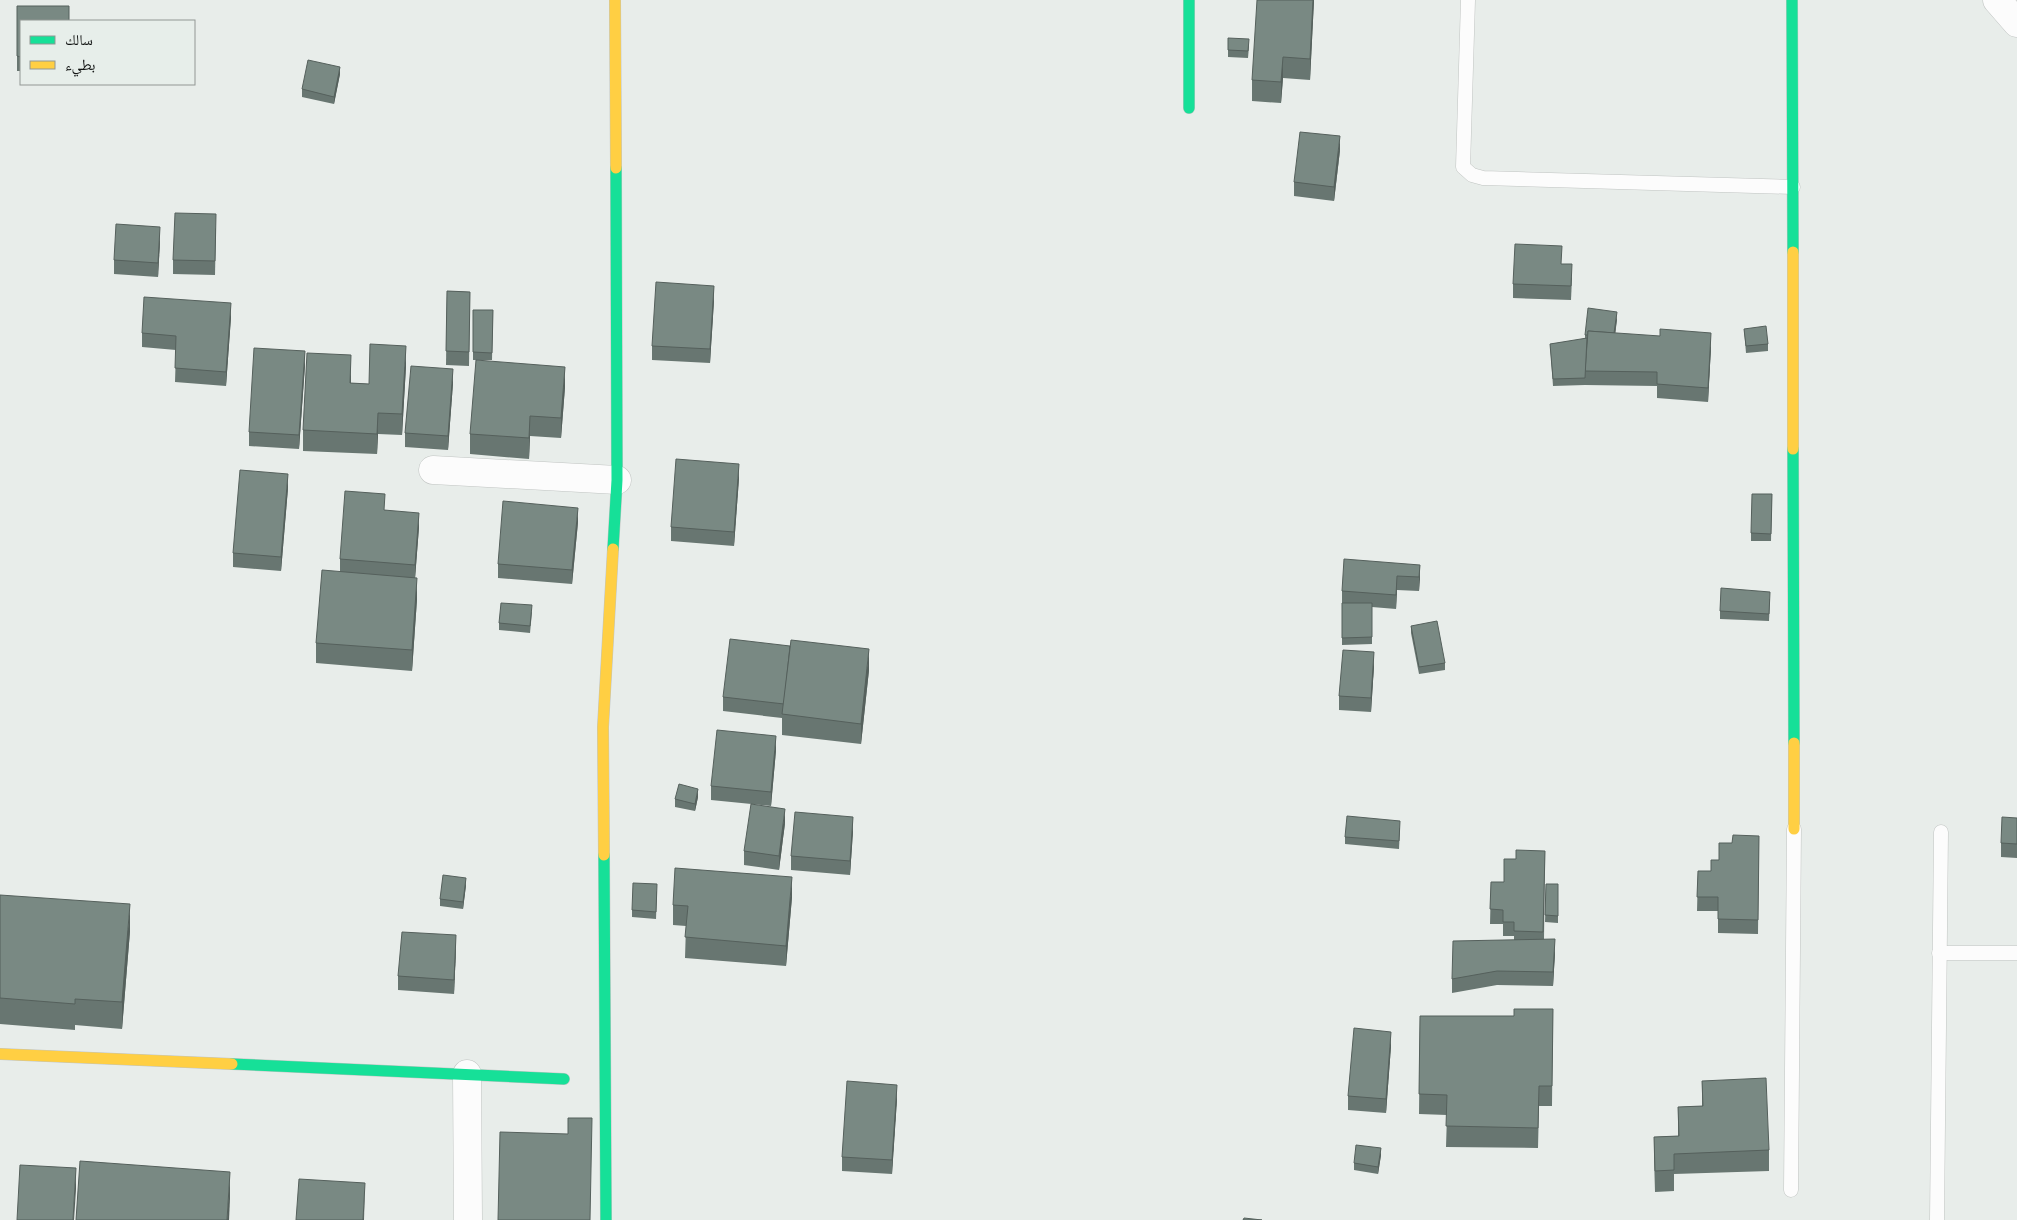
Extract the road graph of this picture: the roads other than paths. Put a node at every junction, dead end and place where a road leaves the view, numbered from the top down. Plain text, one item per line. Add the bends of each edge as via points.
1 (615, 0) edge
2 (1189, 0) edge
3 (1468, 0) edge
4 (1792, 0) edge
5 (1997, 0) edge
6 (2017, 23) edge
7 (1189, 108) dead end
8 (1793, 187) junction
9 (433, 470) dead end
10 (618, 480) junction
11 (1794, 829) joint
12 (1941, 832) dead end
13 (1939, 953) junction
14 (2017, 953) edge
15 (0, 1054) edge
16 (467, 1074) junction
17 (564, 1079) dead end
18 (1791, 1190) dead end
19 (468, 1220) edge
20 (606, 1220) edge
21 (1937, 1220) edge

1 - 10 street
2 - 7 street
3 - 8 lane via 1463,167 1472,175
4 - 8 street
5 - 6 street
8 - 11 street
9 - 10 street
10 - 20 street via 603,727
11 - 18 lane
12 - 13 lane
13 - 14 lane
13 - 21 lane
15 - 16 street
16 - 17 street
16 - 19 street

